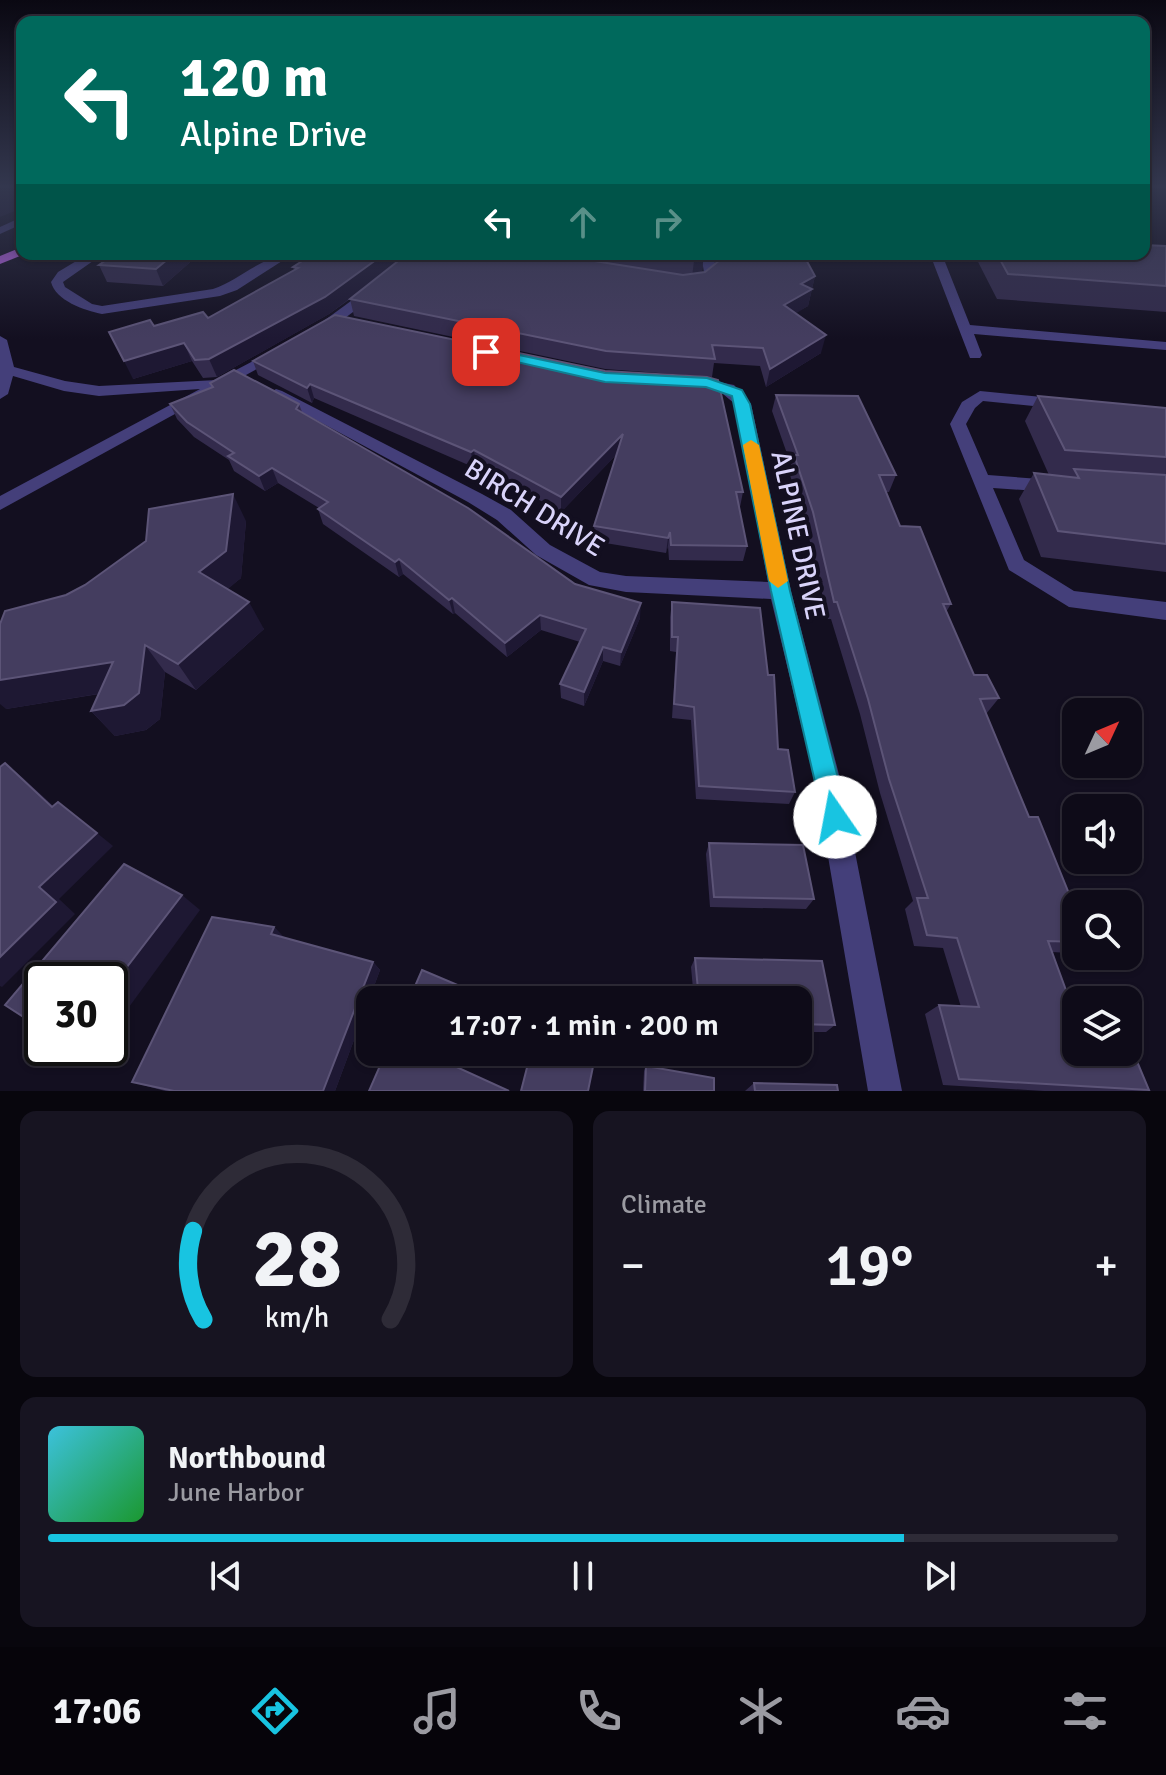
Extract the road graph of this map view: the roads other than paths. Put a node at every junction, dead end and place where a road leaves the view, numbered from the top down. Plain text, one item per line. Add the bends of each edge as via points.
1 (87, 260) edge
2 (277, 260) edge
3 (708, 260) edge
4 (939, 262) dead end
5 (385, 282) edge
6 (681, 285) edge
7 (336, 320) junction
8 (366, 326) edge
9 (965, 329) junction
10 (309, 337) edge
11 (0, 340) edge
12 (1166, 346) edge
13 (287, 349) edge
14 (975, 355) dead end
15 (7, 370) junction
16 (239, 374) junction
17 (667, 382) edge
18 (218, 385) junction
19 (0, 394) edge
20 (1088, 407) edge
21 (982, 481) junction
22 (1074, 487) edge
23 (2, 501) edge
24 (780, 591) junction
25 (1166, 611) edge
26 (885, 1091) edge

1 - 2 street via 62,275 59,289 102,310 215,293
3 - 6 street via 711,273 697,283
4 - 9 street
5 - 7 street
7 - 8 street
7 - 10 street
9 - 12 street
9 - 14 street
11 - 15 street
13 - 16 street
15 - 18 street via 97,391
15 - 19 street
16 - 18 street
16 - 24 street, BIRCH DRIVE via 475,498 504,515 543,550 596,579
17 - 24 street, ALPINE DRIVE via 707,383 737,393 743,404
18 - 23 street
20 - 21 street via 980,396 958,424
21 - 22 street
21 - 25 street via 1016,565 1069,599
24 - 26 street, ALPINE DRIVE via 829,786

